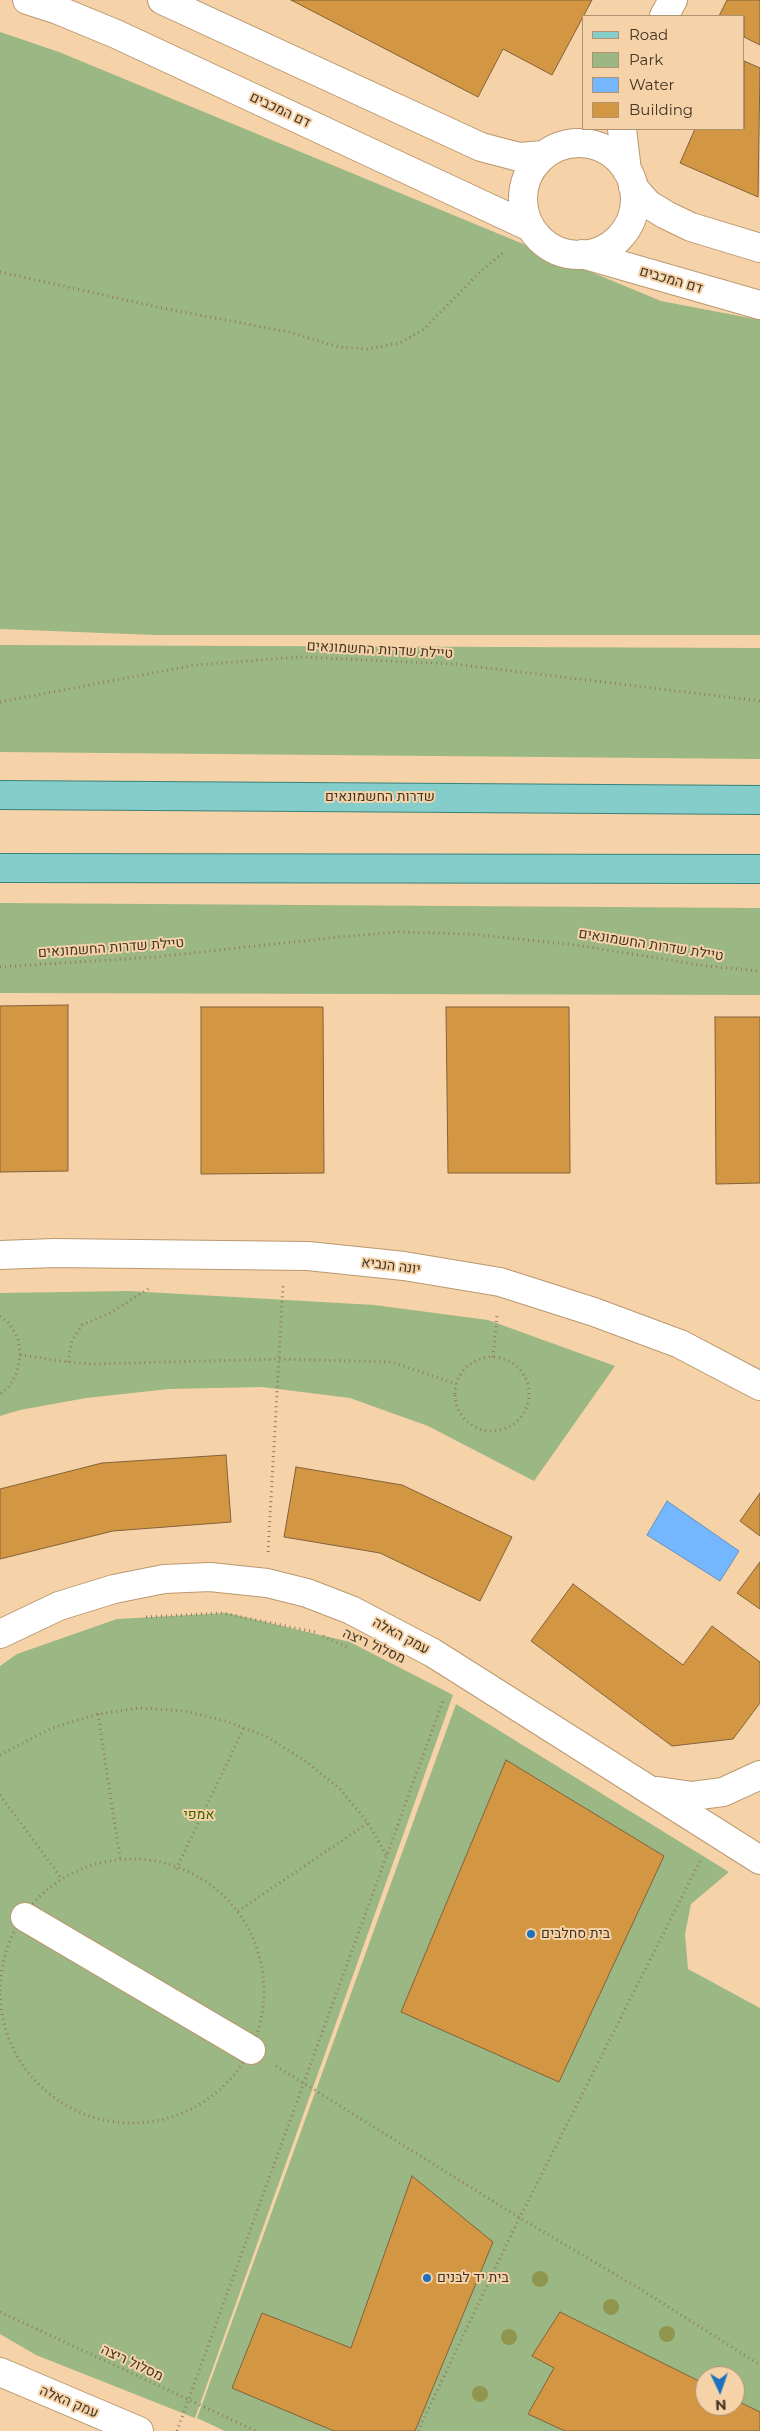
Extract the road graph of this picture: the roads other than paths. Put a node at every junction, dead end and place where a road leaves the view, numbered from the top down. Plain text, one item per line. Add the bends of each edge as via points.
1 (27, 0) edge
2 (162, 0) edge
3 (673, 0) edge
4 (665, 15) edge
5 (622, 130) edge
6 (565, 143) edge
7 (630, 179) junction
8 (530, 227) junction
9 (760, 248) edge
10 (582, 254) junction
11 (760, 305) edge
12 (0, 794) edge
13 (760, 800) edge
14 (0, 868) edge
15 (760, 869) edge
16 (0, 1255) edge
17 (760, 1386) edge
18 (0, 1634) edge
19 (760, 1775) edge
20 (649, 1790) junction
21 (760, 1860) edge
22 (25, 1916) dead end
23 (251, 2050) dead end
24 (0, 2372) edge
25 (139, 2431) edge

1 - 8 street, דם המכבים via 116,34
2 - 6 street via 481,147 519,157
3 - 4 street
5 - 7 street, דם המכבים
6 - 7 street via 602,148 616,158
6 - 8 street via 532,168 523,192 524,211
7 - 9 street via 648,204 666,216
7 - 10 street, דם המכבים via 633,214 626,229 607,247
8 - 10 street, דם המכבים via 556,250
10 - 11 street, דם המכבים
12 - 13 main road, שדרות החשמונאים
14 - 15 main road
16 - 17 street, יונה הנביא via 284,1255 404,1266 500,1282 680,1344
18 - 20 street, עמק האלה via 59,1606 114,1589 155,1581 210,1577 267,1583 307,1593 393,1630
19 - 20 street via 723,1792 692,1796
20 - 21 street, עמק האלה
22 - 23 street
24 - 25 street, עמק האלה

